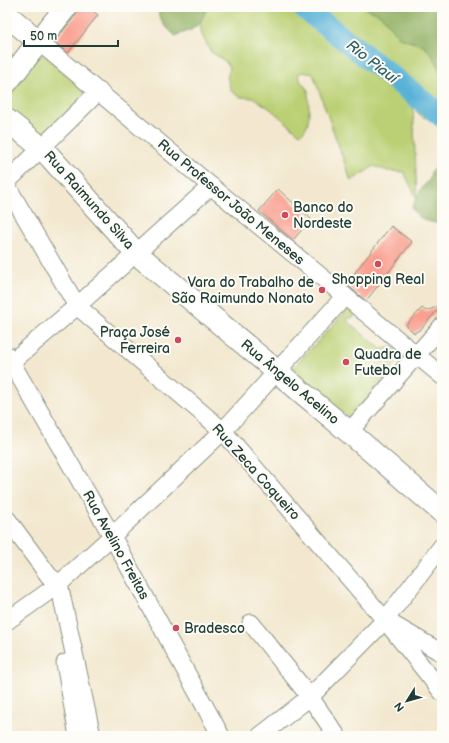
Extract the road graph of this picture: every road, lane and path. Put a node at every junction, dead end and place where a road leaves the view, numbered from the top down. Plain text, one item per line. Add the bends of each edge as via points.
1 (66, 7) edge
2 (7, 15) edge
3 (39, 42) junction
4 (7, 82) edge
5 (99, 91) junction
6 (7, 120) edge
7 (42, 148) junction
8 (7, 182) edge
9 (7, 186) edge
10 (211, 186) junction
11 (136, 253) junction
12 (344, 296) junction
13 (77, 306) junction
14 (442, 326) edge
15 (417, 355) junction
16 (9, 361) edge
17 (278, 371) junction
18 (442, 376) edge
19 (223, 431) junction
20 (349, 432) junction
21 (442, 512) edge
22 (8, 523) edge
23 (112, 536) junction
24 (442, 546) edge
25 (52, 583) junction
26 (385, 620) junction
27 (7, 621) edge
28 (251, 623) dead end
29 (442, 654) edge
30 (442, 692) edge
31 (310, 696) junction
32 (78, 736) edge
33 (92, 736) edge
34 (221, 736) edge
35 (260, 736) edge
36 (337, 736) edge

1 - 3 main road
2 - 3 main road
3 - 4 main road
3 - 5 street, Rua Professor João Meneses
5 - 7 street
5 - 10 street, Rua Professor João Meneses
6 - 7 main road, Rua Raimundo Silva
7 - 8 street
7 - 11 main road, Rua Raimundo Silva
9 - 13 street, Rua Zeca Coqueiro
10 - 11 street
10 - 12 street, Rua Professor João Meneses
11 - 13 street
11 - 17 main road, Rua Ângelo Acelino
12 - 15 street, Rua Professor João Meneses
12 - 17 street
13 - 16 street
13 - 19 street, Rua Zeca Coqueiro
14 - 15 street
15 - 18 street, Rua Professor João Meneses
15 - 20 street
16 - 23 street, Rua Avelino Freitas
17 - 19 street
17 - 20 main road, Rua Ângelo Acelino
19 - 23 street
19 - 26 street, Rua Zeca Coqueiro
20 - 21 main road, Rua Ângelo Acelino
22 - 25 street
23 - 25 street
23 - 34 street, Rua Avelino Freitas
24 - 26 street
25 - 27 street
25 - 32 street
25 - 33 street
26 - 29 street
26 - 30 street, Rua Zeca Coqueiro
26 - 31 street
28 - 31 street
31 - 35 street
31 - 36 street

